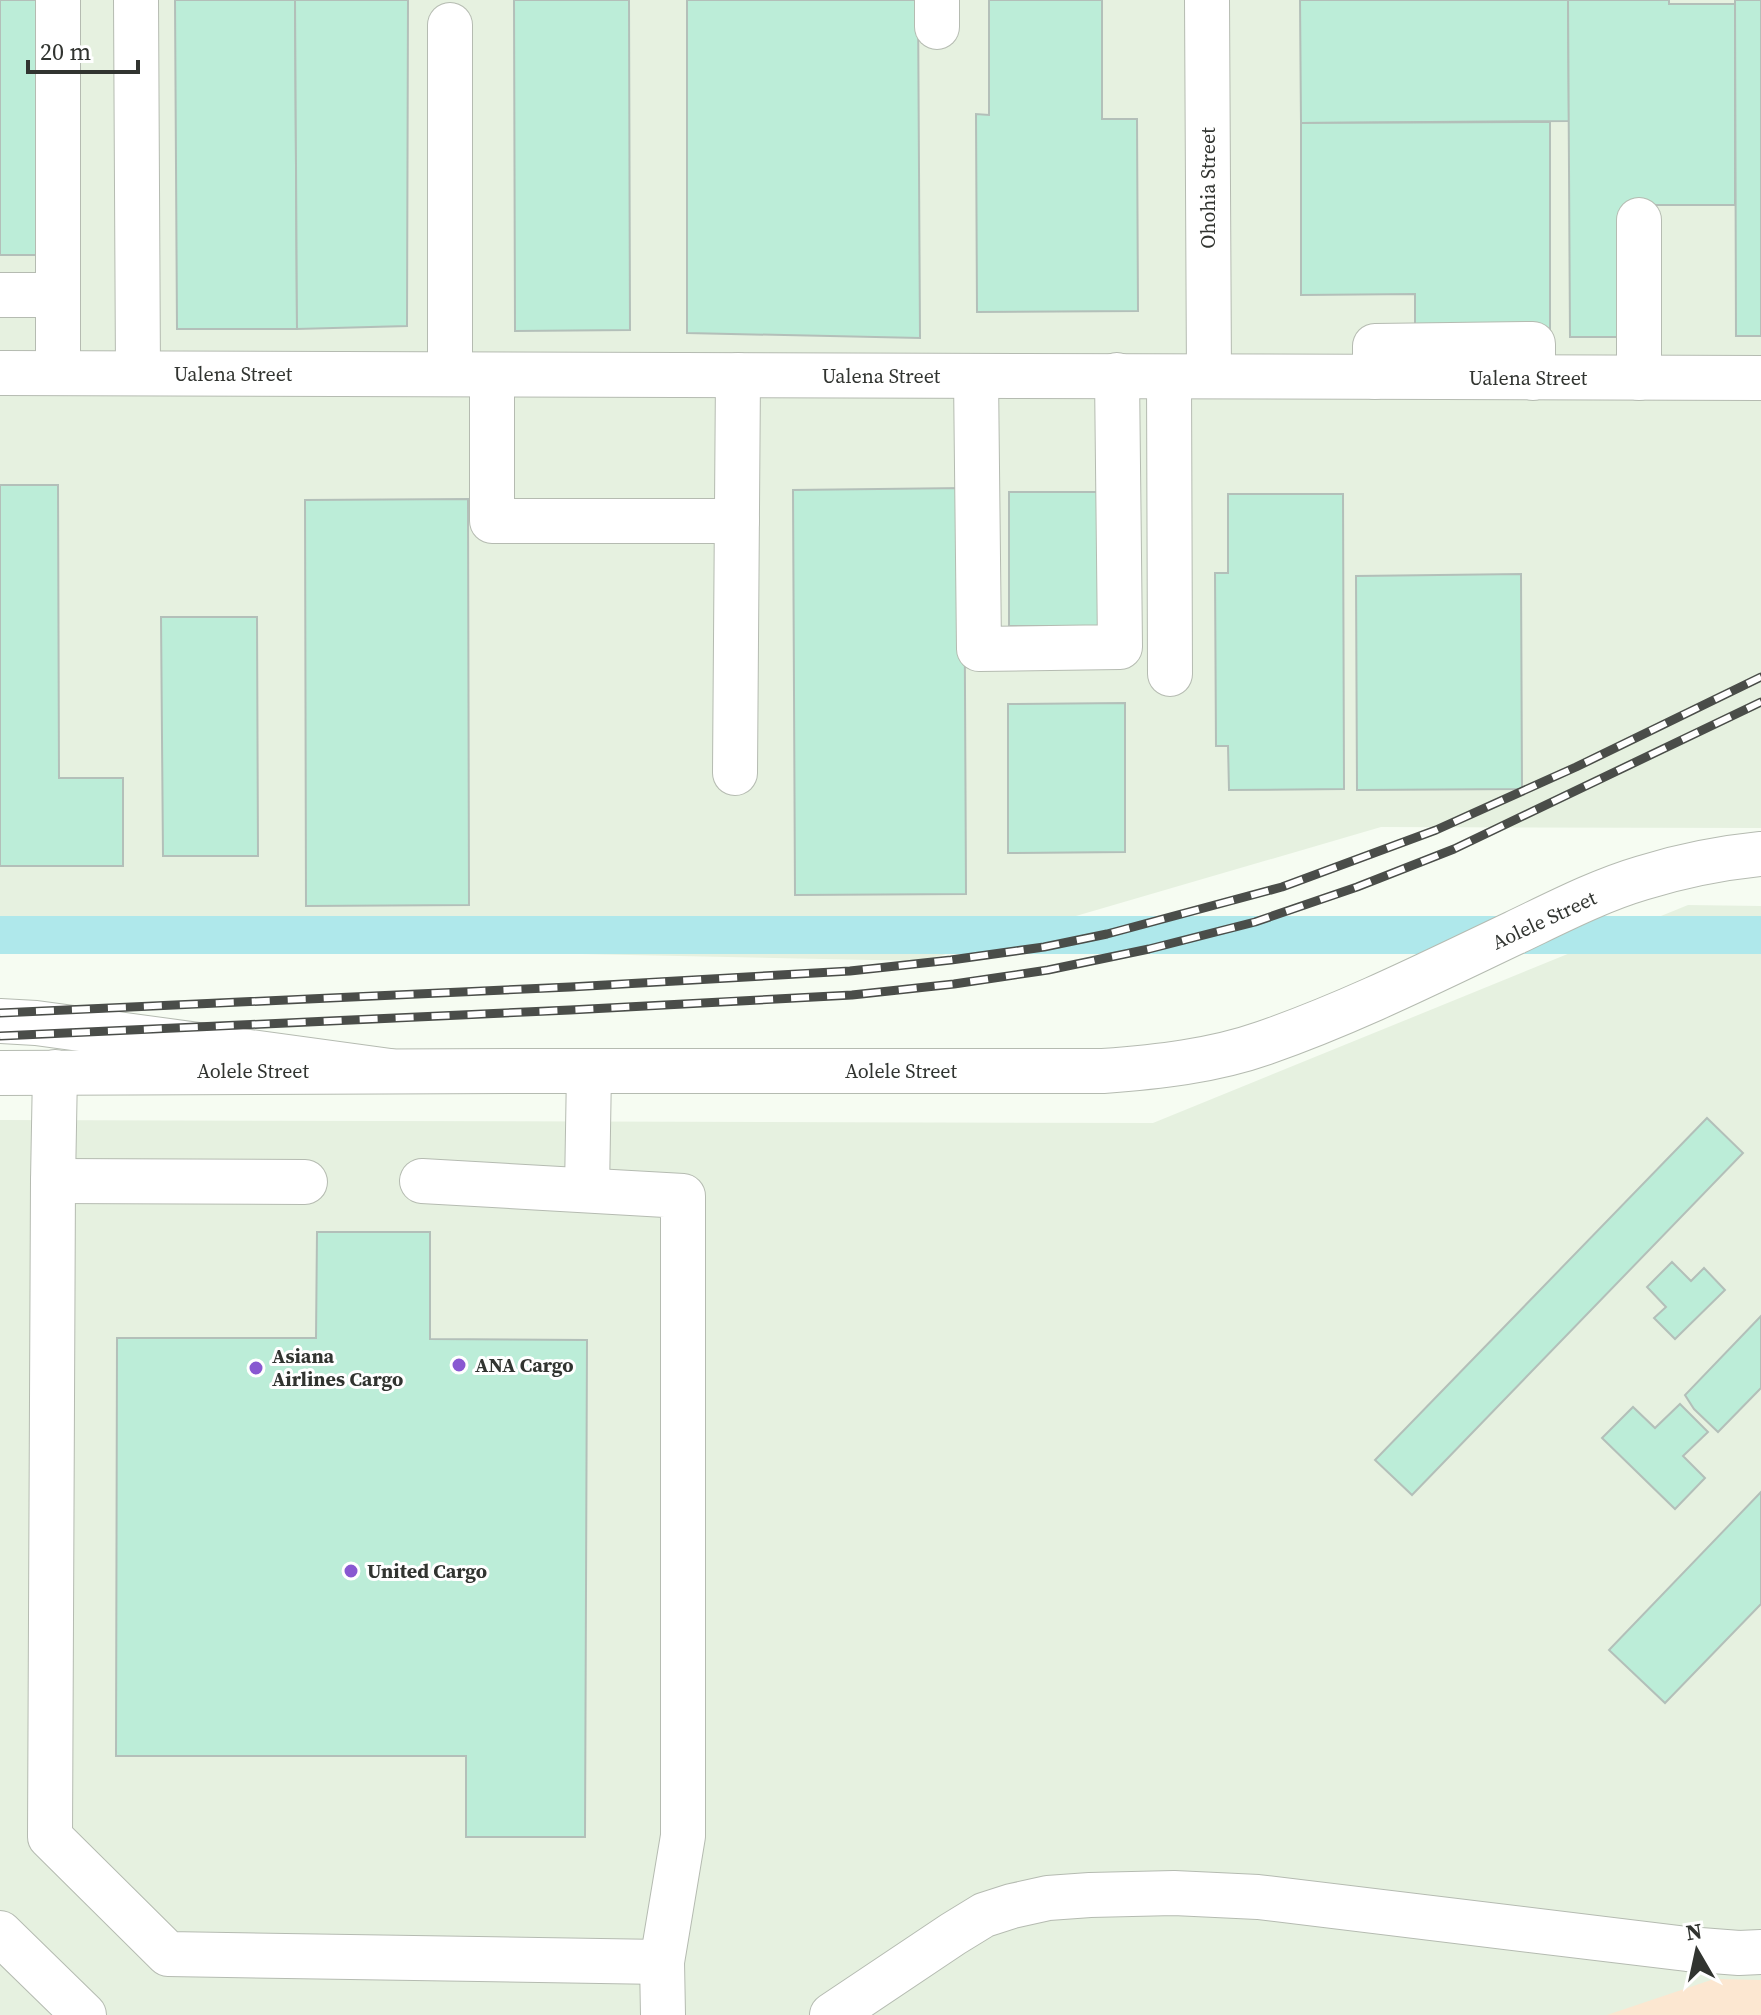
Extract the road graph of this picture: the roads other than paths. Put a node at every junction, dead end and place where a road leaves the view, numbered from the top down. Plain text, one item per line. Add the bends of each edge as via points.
1 (58, 0) edge
2 (136, 0) edge
3 (1207, 0) edge
4 (450, 25) dead end
5 (1639, 220) dead end
6 (0, 295) edge
7 (58, 295) junction
8 (0, 373) edge
9 (58, 373) junction
10 (138, 373) junction
11 (471, 374) junction
12 (738, 375) junction
13 (1117, 375) junction
14 (976, 376) junction
15 (1189, 376) junction
16 (1639, 378) junction
17 (1761, 378) edge
18 (737, 521) junction
19 (1170, 674) dead end
20 (735, 773) dead end
21 (1761, 854) edge
22 (0, 1021) edge
23 (390, 1071) junction
24 (589, 1071) junction
25 (55, 1072) junction
26 (0, 1073) edge
27 (53, 1181) junction
28 (422, 1181) dead end
29 (305, 1182) dead end
30 (587, 1190) junction
31 (0, 1933) edge
32 (1761, 1952) edge
33 (662, 1962) junction
34 (84, 2015) edge
35 (663, 2015) edge
36 (832, 2015) edge

1 - 7 main road
2 - 10 main road
3 - 15 main road, Ohohia Street
4 - 11 main road
5 - 16 main road
6 - 7 main road
7 - 9 main road
8 - 9 main road, Ualena Street
9 - 10 main road, Ualena Street
10 - 11 main road, Ualena Street
11 - 12 main road, Ualena Street
11 - 18 main road via 492,521
12 - 14 main road, Ualena Street
12 - 18 main road
13 - 14 main road, Ualena Street
13 - 14 main road via 1120,647 979,649
13 - 15 main road, Ualena Street
15 - 16 main road, Ualena Street
15 - 19 main road, Ohohia Street
16 - 17 main road, Ualena Street
18 - 20 main road
21 - 24 main road, Aolele Street via 1640,878 1262,1044 1181,1063 1103,1071
22 - 23 main road
23 - 24 main road, Aolele Street
23 - 25 main road, Aolele Street
24 - 30 main road
25 - 26 main road, Aolele Street
25 - 27 main road
27 - 29 main road
27 - 33 main road via 50,1837 168,1954
28 - 30 main road
30 - 33 main road via 683,1196 683,1836
31 - 34 main road
32 - 36 main road via 1687,1949 1258,1897 1090,1895 1048,1898 984,1915
33 - 35 main road

